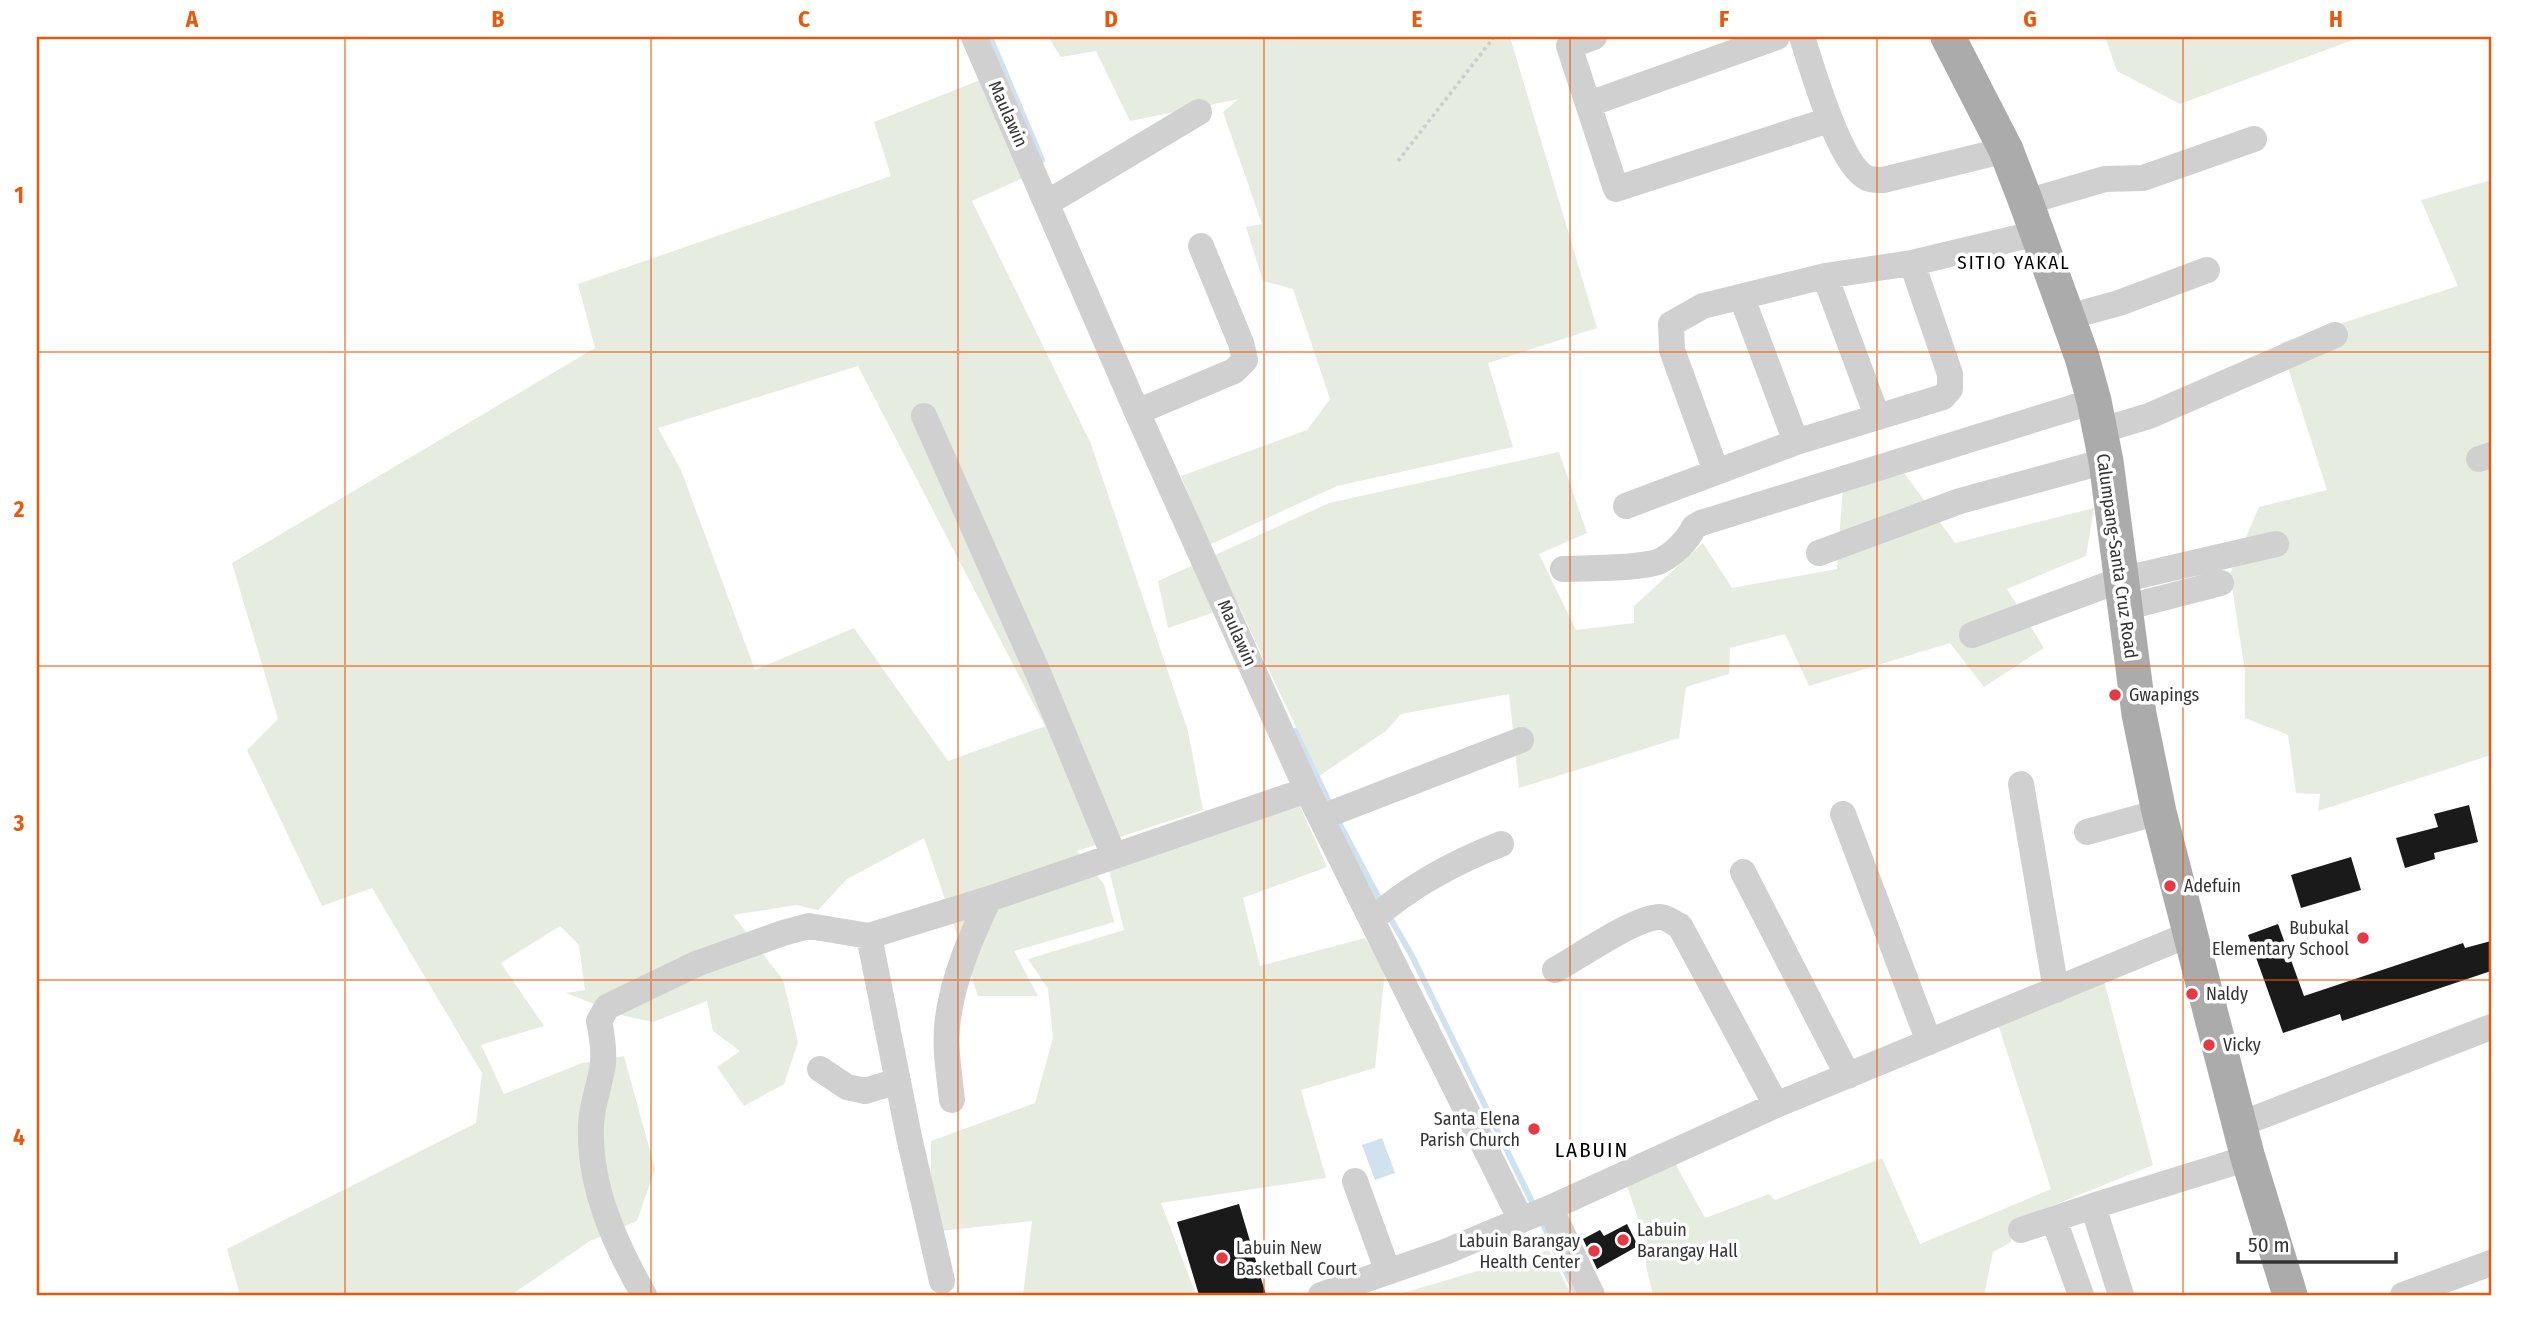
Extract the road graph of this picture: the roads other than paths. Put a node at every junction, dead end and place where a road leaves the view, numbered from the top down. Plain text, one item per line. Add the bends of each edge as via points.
1 (974, 37) edge
2 (1594, 37) edge
3 (1777, 37) edge
4 (1802, 37) edge
5 (1948, 37) edge
6 (1589, 104) junction
7 (1199, 112) dead end
8 (1829, 120) junction
9 (2254, 139) dead end
10 (2006, 150) junction
11 (1047, 203) junction
12 (2032, 217) junction
13 (1201, 246) dead end
14 (1912, 263) junction
15 (2207, 270) dead end
16 (1825, 276) junction
17 (1742, 298) junction
18 (2068, 317) junction
19 (2334, 335) dead end
20 (1137, 412) junction
21 (1877, 415) junction
22 (924, 416) dead end
23 (2100, 431) junction
24 (1796, 442) junction
25 (1716, 471) junction
26 (1626, 506) dead end
27 (2276, 544) dead end
28 (1819, 553) dead end
29 (1563, 569) dead end
30 (2221, 583) dead end
31 (2122, 594) junction
32 (1972, 635) dead end
33 (1521, 740) dead end
34 (2021, 784) dead end
35 (1307, 790) junction
36 (2159, 811) junction
37 (1843, 814) dead end
38 (1322, 817) junction
39 (2087, 832) dead end
40 (1501, 844) dead end
41 (1114, 856) junction
42 (1744, 872) dead end
43 (989, 899) junction
44 (1373, 919) junction
45 (2190, 934) junction
46 (869, 936) junction
47 (1555, 970) dead end
48 (2056, 989) junction
49 (2491, 1027) edge
50 (1929, 1042) junction
51 (820, 1069) dead end
52 (1848, 1076) junction
53 (898, 1081) junction
54 (952, 1100) dead end
55 (1776, 1105) junction
56 (2241, 1124) junction
57 (2248, 1158) junction
58 (1355, 1181) dead end
59 (2093, 1206) junction
60 (1550, 1208) junction
61 (1521, 1220) junction
62 (2054, 1220) junction
63 (2021, 1230) dead end
64 (2491, 1263) edge
65 (1388, 1272) junction
66 (942, 1281) dead end
67 (644, 1295) edge
68 (1321, 1295) edge
69 (1592, 1295) edge
70 (2081, 1295) edge
71 (2121, 1295) edge
72 (2290, 1295) edge
73 (2403, 1295) edge

1 - 11 street, Maulawin
2 - 6 street via 1569,46
3 - 6 street
4 - 8 street
5 - 10 main road, Calumpang-Santa Cruz Road
6 - 8 street via 1616,190
7 - 11 street
8 - 10 street via 1856,169 1868,179 1883,180
9 - 12 street via 2143,178 2105,179
10 - 12 main road, Calumpang-Santa Cruz Road
11 - 20 street, Maulawin
12 - 14 street
12 - 18 main road, Calumpang-Santa Cruz Road
13 - 20 street via 1245,360 1234,371
14 - 16 street
14 - 21 street via 1950,374 1950,389 1943,397
15 - 18 street
16 - 17 street
16 - 21 street
17 - 24 street
17 - 25 street via 1703,306 1671,324 1669,334
18 - 23 main road, Calumpang-Santa Cruz Road
19 - 23 street via 2149,415
20 - 35 street, Maulawin
21 - 24 street
22 - 41 street
23 - 28 street via 1960,500
23 - 29 street via 1701,523 1659,561
23 - 31 main road, Calumpang-Santa Cruz Road
24 - 25 street
25 - 26 street
27 - 31 street
30 - 31 street
31 - 32 street
31 - 36 main road, Calumpang-Santa Cruz Road
33 - 38 street
34 - 48 street
35 - 38 street, Maulawin
35 - 41 street
36 - 39 street
36 - 45 main road, Calumpang-Santa Cruz Road
37 - 50 street
38 - 44 street, Maulawin
40 - 44 street via 1437,874
41 - 43 street
42 - 52 street
43 - 46 street
43 - 54 street via 960,967 948,1019
44 - 61 street, Maulawin
45 - 48 street
45 - 56 main road, Calumpang-Santa Cruz Road
46 - 53 street
46 - 67 street via 808,926 696,964 607,1007 599,1021 603,1063 590,1125 592,1150 602,1202 618,1249
47 - 55 street via 1649,918 1663,917 1680,926
48 - 50 street
49 - 56 street
50 - 52 street
51 - 53 street via 847,1087 865,1091
52 - 55 street
53 - 66 street
55 - 60 street
56 - 57 main road, Calumpang-Santa Cruz Road
57 - 59 street
57 - 72 main road, Calumpang-Santa Cruz Road
58 - 65 street
59 - 62 street
59 - 71 street
60 - 61 street
60 - 69 street
61 - 65 street via 1489,1220 1444,1252
62 - 63 street
62 - 70 street
64 - 73 street
65 - 68 street

